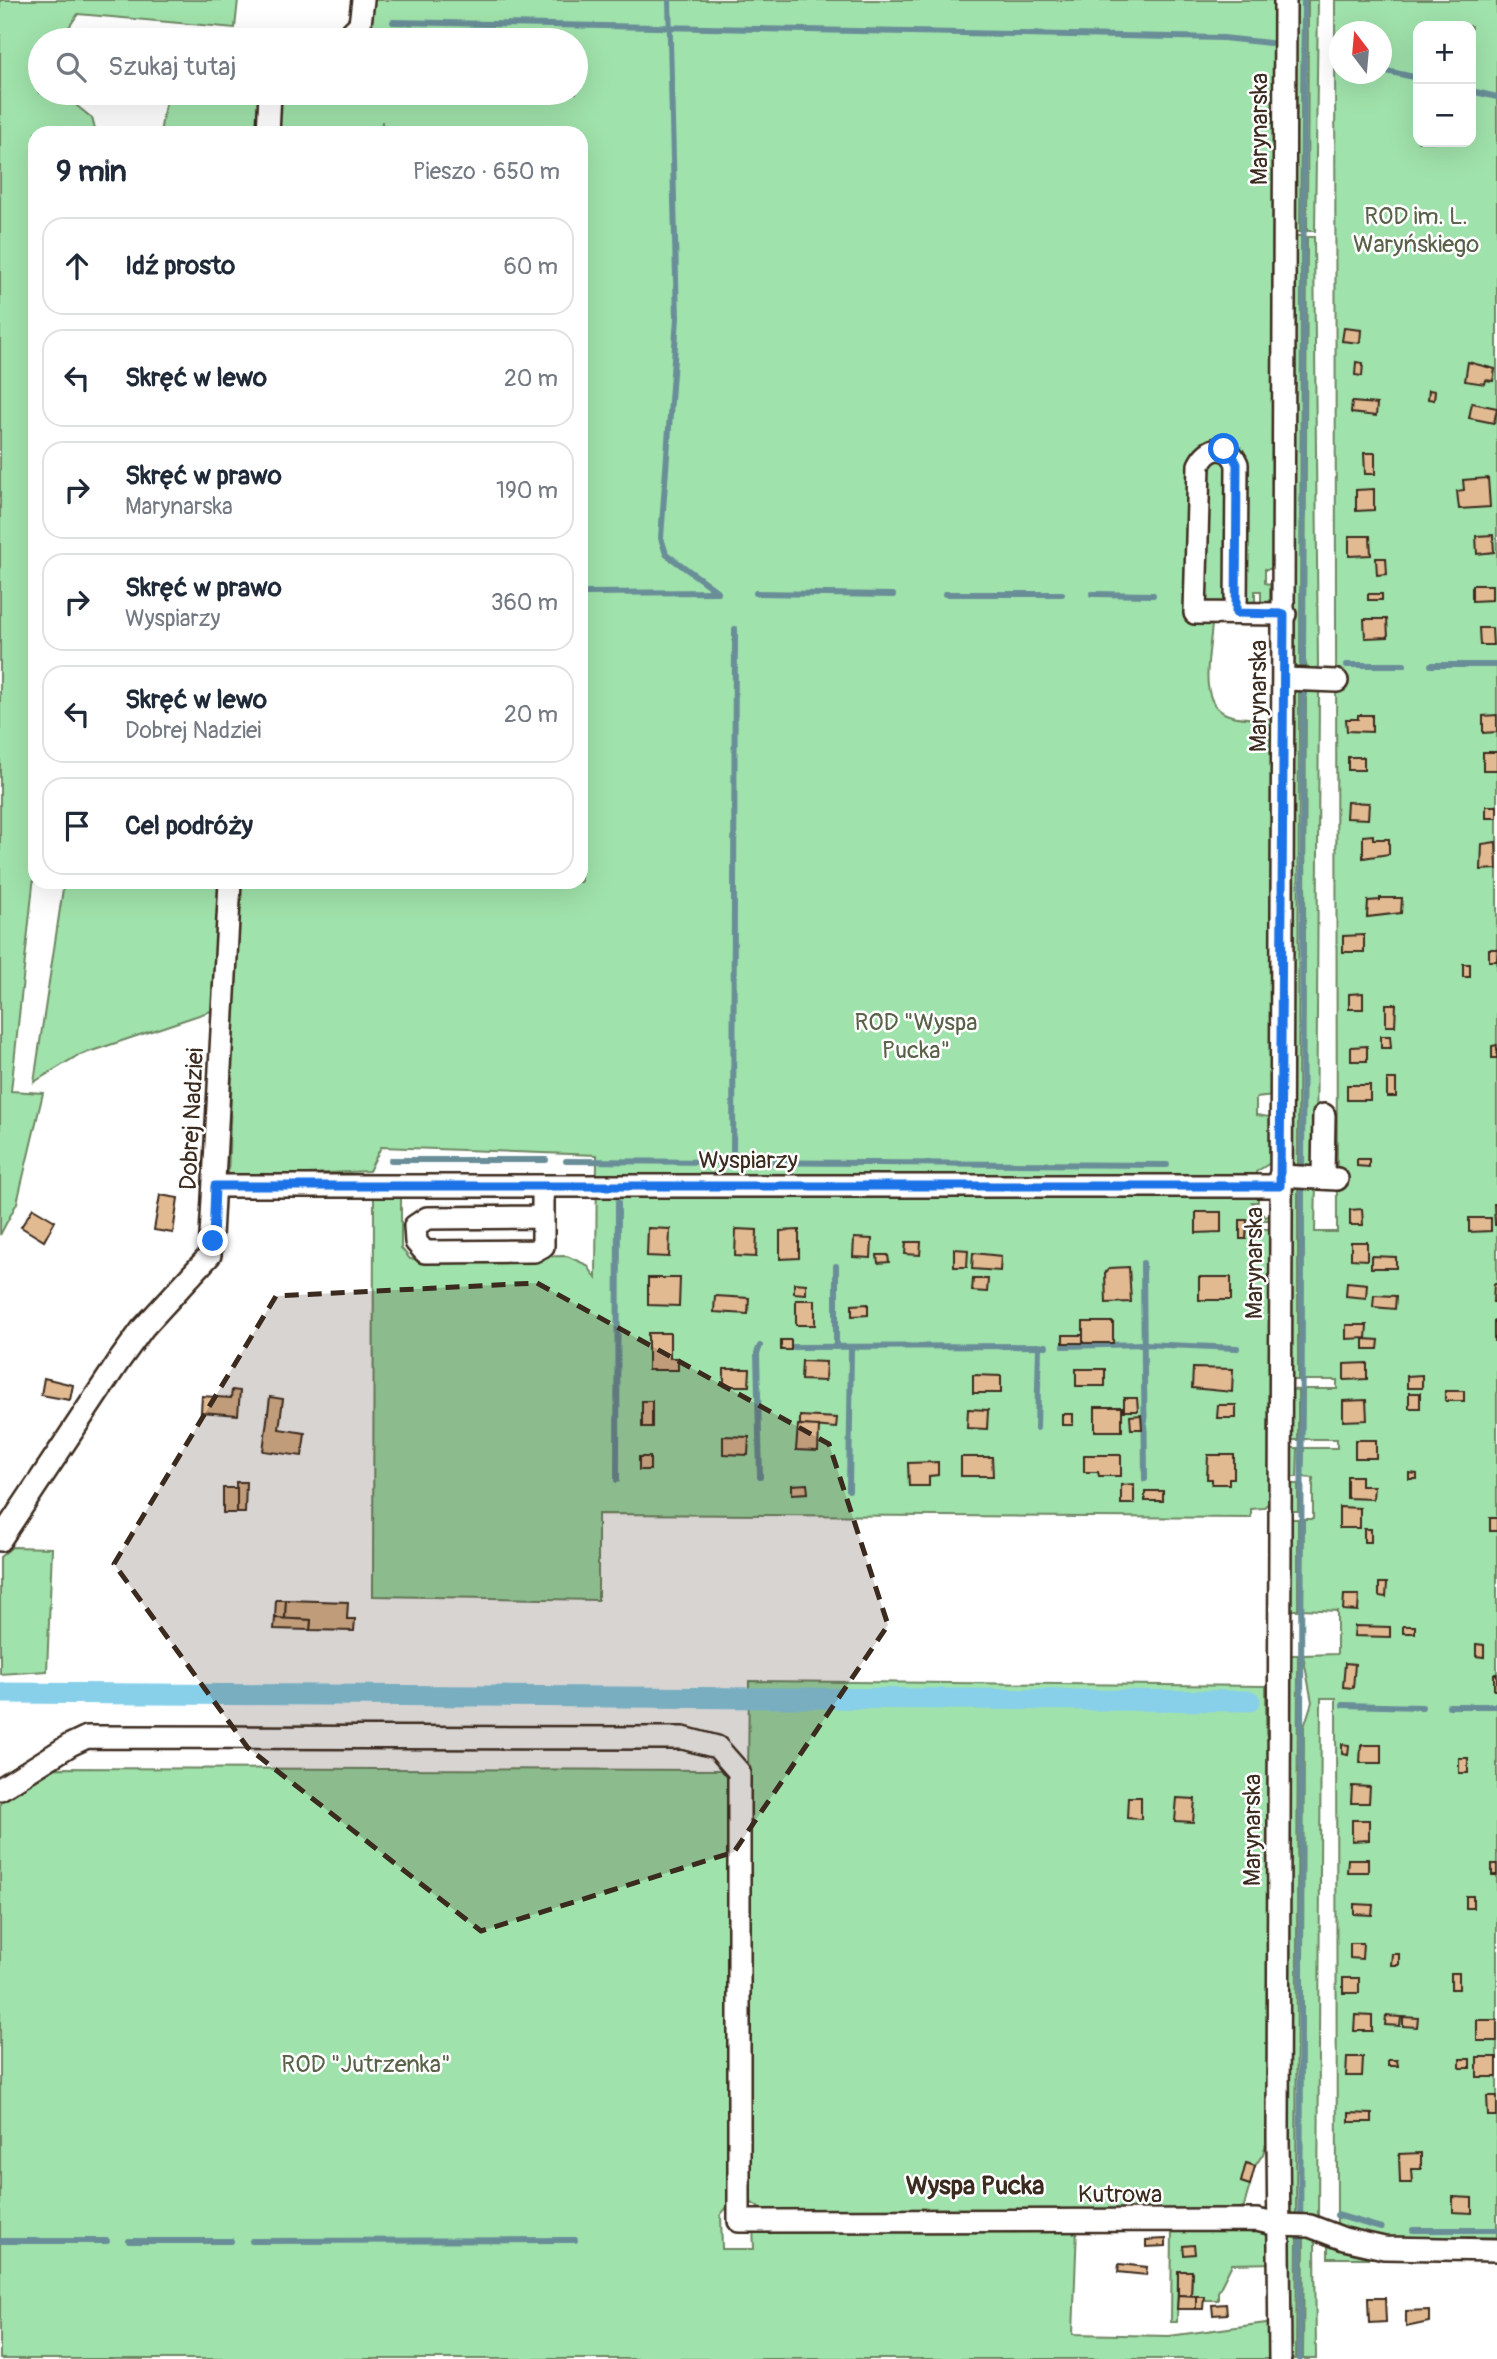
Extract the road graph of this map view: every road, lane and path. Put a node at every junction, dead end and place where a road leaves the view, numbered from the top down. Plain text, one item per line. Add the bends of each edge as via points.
1 (363, 0) edge
2 (1285, 0) edge
3 (355, 28) edge
4 (269, 105) edge
5 (268, 126) edge
6 (1236, 613) junction
7 (1284, 614) junction
8 (1296, 680) junction
9 (1337, 681) dead end
10 (230, 889) edge
11 (1324, 1115) dead end
12 (1283, 1179) junction
13 (215, 1186) junction
14 (546, 1246) joint
15 (0, 1540) edge
16 (0, 1789) edge
17 (1282, 2225) junction
18 (1497, 2250) edge
19 (1280, 2359) edge

1 - 3 street
2 - 7 street, Marynarska
4 - 5 street
6 - 6 street via 1195,613 1199,465 1213,449 1224,449 1237,464
6 - 7 street
7 - 8 street, Marynarska
8 - 9 street
8 - 12 street, Marynarska
10 - 13 street, Dobrej Nadziei
11 - 12 street, Wyspiarzy via 1326,1178
12 - 13 street, Wyspiarzy
12 - 17 street, Marynarska
13 - 15 street, Dobrej Nadziei via 210,1255 118,1361
14 - 14 street via 534,1251 425,1251 416,1242 415,1226 427,1218 543,1207
16 - 17 street, Kutrowa via 87,1737 683,1738 717,1747 739,1772 739,2221 1257,2220
17 - 18 street, Kutrowa via 1310,2226 1384,2248
17 - 19 street, Marynarska

